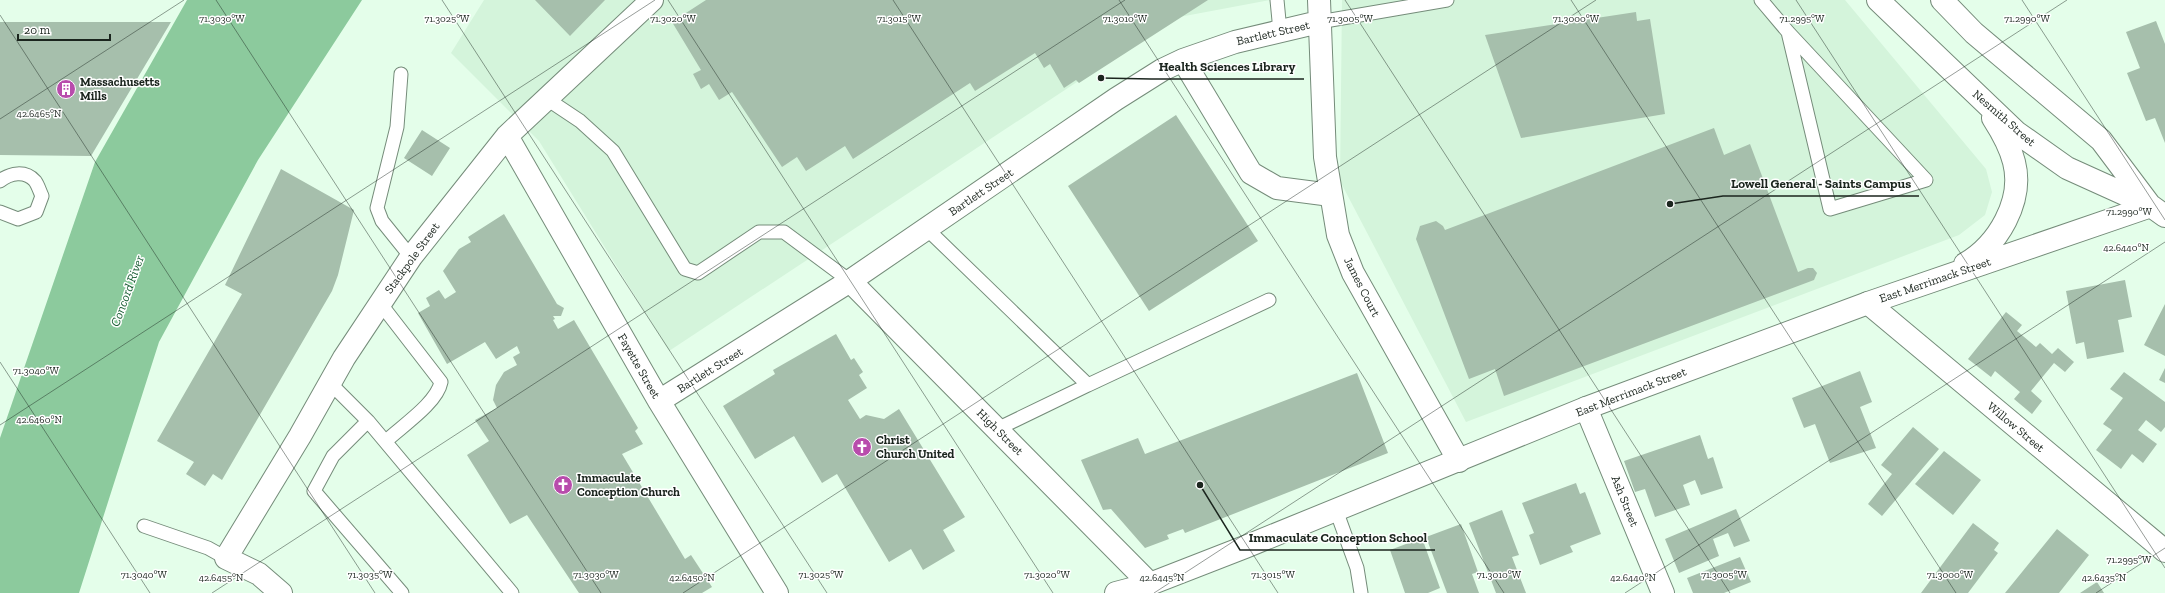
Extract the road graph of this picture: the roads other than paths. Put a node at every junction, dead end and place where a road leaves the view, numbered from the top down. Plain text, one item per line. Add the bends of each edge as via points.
1 (652, 0) edge
2 (1277, 0) edge
3 (1319, 0) edge
4 (1447, 0) edge
5 (1761, 0) edge
6 (1878, 0) edge
7 (1942, 0) edge
8 (1319, 22) junction
9 (1280, 31) junction
10 (1788, 32) junction
11 (1183, 60) junction
12 (401, 74) dead end
13 (547, 99) junction
14 (1984, 101) junction
15 (507, 136) junction
16 (0, 181) edge
17 (1331, 195) junction
18 (2158, 211) edge
19 (0, 212) edge
20 (927, 229) junction
21 (411, 257) junction
22 (1936, 280) junction
23 (850, 281) junction
24 (1269, 300) dead end
25 (380, 303) junction
26 (1868, 303) junction
27 (330, 383) junction
28 (1088, 385) junction
29 (659, 401) junction
30 (1586, 408) junction
31 (368, 421) junction
32 (997, 429) junction
33 (386, 441) junction
34 (1459, 461) junction
35 (1336, 510) junction
36 (144, 526) dead end
37 (2165, 551) edge
38 (226, 558) junction
39 (1150, 584) junction
40 (281, 593) edge
41 (402, 593) edge
42 (512, 593) edge
43 (777, 593) edge
44 (1116, 593) edge
45 (1361, 593) edge
46 (1663, 593) edge

1 - 13 street, Stackpole Street
2 - 9 lane
3 - 8 street, James Court
4 - 8 lane
5 - 10 lane
6 - 14 street, Nesmith Street
7 - 18 street via 1974,33 2101,140
8 - 9 street, Bartlett Street
8 - 17 street, James Court via 1325,157
9 - 11 street, Bartlett Street via 1235,42
10 - 10 lane via 1830,209 1926,180 1830,77
11 - 17 street via 1250,173 1277,188
11 - 20 street, Bartlett Street via 1116,99
12 - 21 lane via 397,127 377,208 382,221
13 - 15 street, Stackpole Street
13 - 23 lane via 580,121 613,151 685,269 698,273 759,232 784,232
14 - 18 street, Nesmith Street via 2016,132 2067,168
14 - 22 street via 2007,142 2015,164 2015,193 2007,218 1993,240 1975,258
15 - 21 street, Stackpole Street
15 - 29 street, Fayette Street
16 - 19 lane via 9,174 23,174 35,181 42,196 36,212 18,219
17 - 34 street, James Court via 1338,235 1352,273
18 - 22 street, East Merrimack Street
20 - 23 street, Bartlett Street
20 - 28 lane
21 - 25 street, Stackpole Street
22 - 26 street, East Merrimack Street
23 - 29 street, Bartlett Street
23 - 32 street, High Street
24 - 28 lane
25 - 27 street, Stackpole Street
25 - 33 lane via 441,382 437,393 428,403
26 - 30 street, East Merrimack Street
26 - 37 street, Willow Street
27 - 31 lane
27 - 38 street, Stackpole Street
28 - 32 lane
29 - 43 street, Fayette Street
30 - 34 street, East Merrimack Street
30 - 46 street, Ash Street
31 - 33 lane
31 - 41 lane via 333,456 314,491
32 - 39 street, High Street
33 - 42 lane
34 - 35 street, East Merrimack Street
35 - 39 street, East Merrimack Street
35 - 45 lane via 1357,568
36 - 38 lane via 208,548
38 - 40 street via 259,574
39 - 44 street, East Merrimack Street

